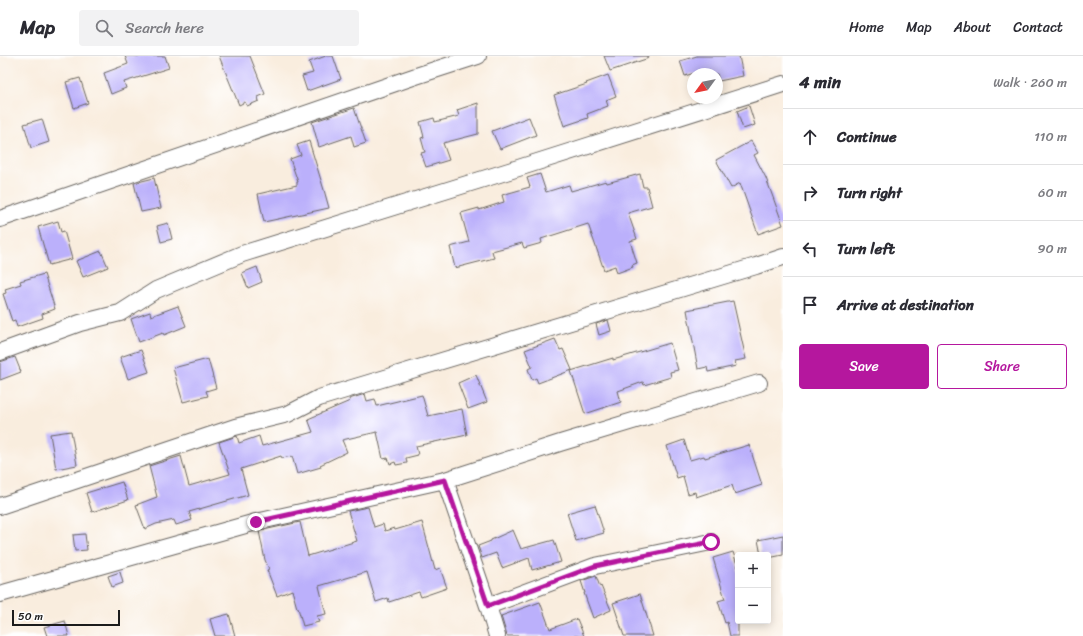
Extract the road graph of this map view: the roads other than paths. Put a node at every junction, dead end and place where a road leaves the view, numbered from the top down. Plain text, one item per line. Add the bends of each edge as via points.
1 (478, 56) edge
2 (783, 84) edge
3 (0, 219) edge
4 (783, 257) edge
5 (0, 352) edge
6 (759, 383) dead end
7 (445, 480) junction
8 (0, 506) edge
9 (711, 542) dead end
10 (0, 594) edge
11 (488, 606) junction
12 (497, 636) edge

1 - 3 street
2 - 5 street via 242,254 156,290 120,313 80,323
4 - 8 street via 319,398 288,414 235,427
6 - 7 street
7 - 10 street via 256,522
7 - 11 street
9 - 11 street via 595,566
11 - 12 street

